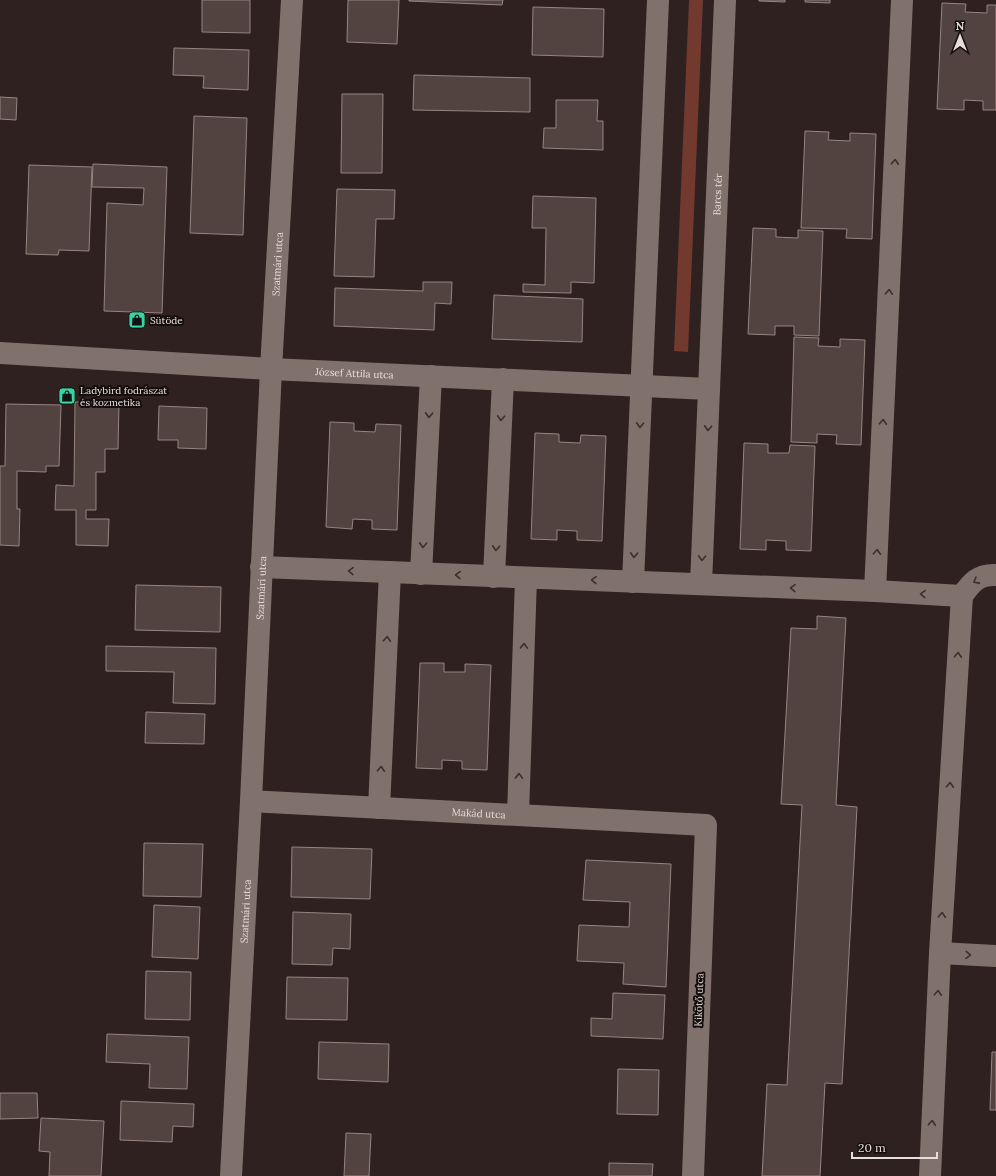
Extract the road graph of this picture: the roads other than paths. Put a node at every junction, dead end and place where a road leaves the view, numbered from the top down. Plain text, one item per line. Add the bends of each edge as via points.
1 (292, 0) edge
2 (658, 0) edge
3 (725, 0) edge
4 (902, 0) edge
5 (0, 354) edge
6 (270, 369) junction
7 (431, 376) junction
8 (503, 379) junction
9 (642, 386) junction
10 (710, 389) junction
11 (261, 567) junction
12 (390, 572) junction
13 (421, 574) junction
14 (996, 575) edge
15 (494, 577) junction
16 (526, 578) junction
17 (633, 582) junction
18 (701, 584) junction
19 (875, 591) junction
20 (962, 596) junction
21 (251, 801) junction
22 (379, 808) junction
23 (518, 815) junction
24 (706, 825) joint
25 (940, 954) junction
26 (996, 956) edge
27 (231, 1176) edge
28 (693, 1176) edge
29 (930, 1176) edge

1 - 6 street, Szatmári utca
2 - 9 street
3 - 10 street, Barcs tér
19 -> 4 street
5 - 6 street, József Attila utca
6 - 7 street, József Attila utca
6 - 11 street, Szatmári utca
7 - 8 street, József Attila utca
7 -> 13 street
8 - 9 street, József Attila utca
8 -> 15 street
9 - 10 street, József Attila utca
9 -> 17 street
10 -> 18 street, Barcs tér
12 -> 11 street
11 - 21 street, Szatmári utca
12 - 13 street
22 -> 12 street
15 -> 13 street
14 -> 20 street via 972,582
15 - 16 street
17 -> 16 street
23 -> 16 street
17 - 18 street
19 -> 18 street
20 -> 19 street
25 -> 20 street
21 - 22 street, Makád utca
21 - 27 street, Szatmári utca
22 - 23 street, Makád utca
23 - 24 street, Makád utca
24 - 28 street, Kikötő utca
25 -> 26 street
29 -> 25 street

